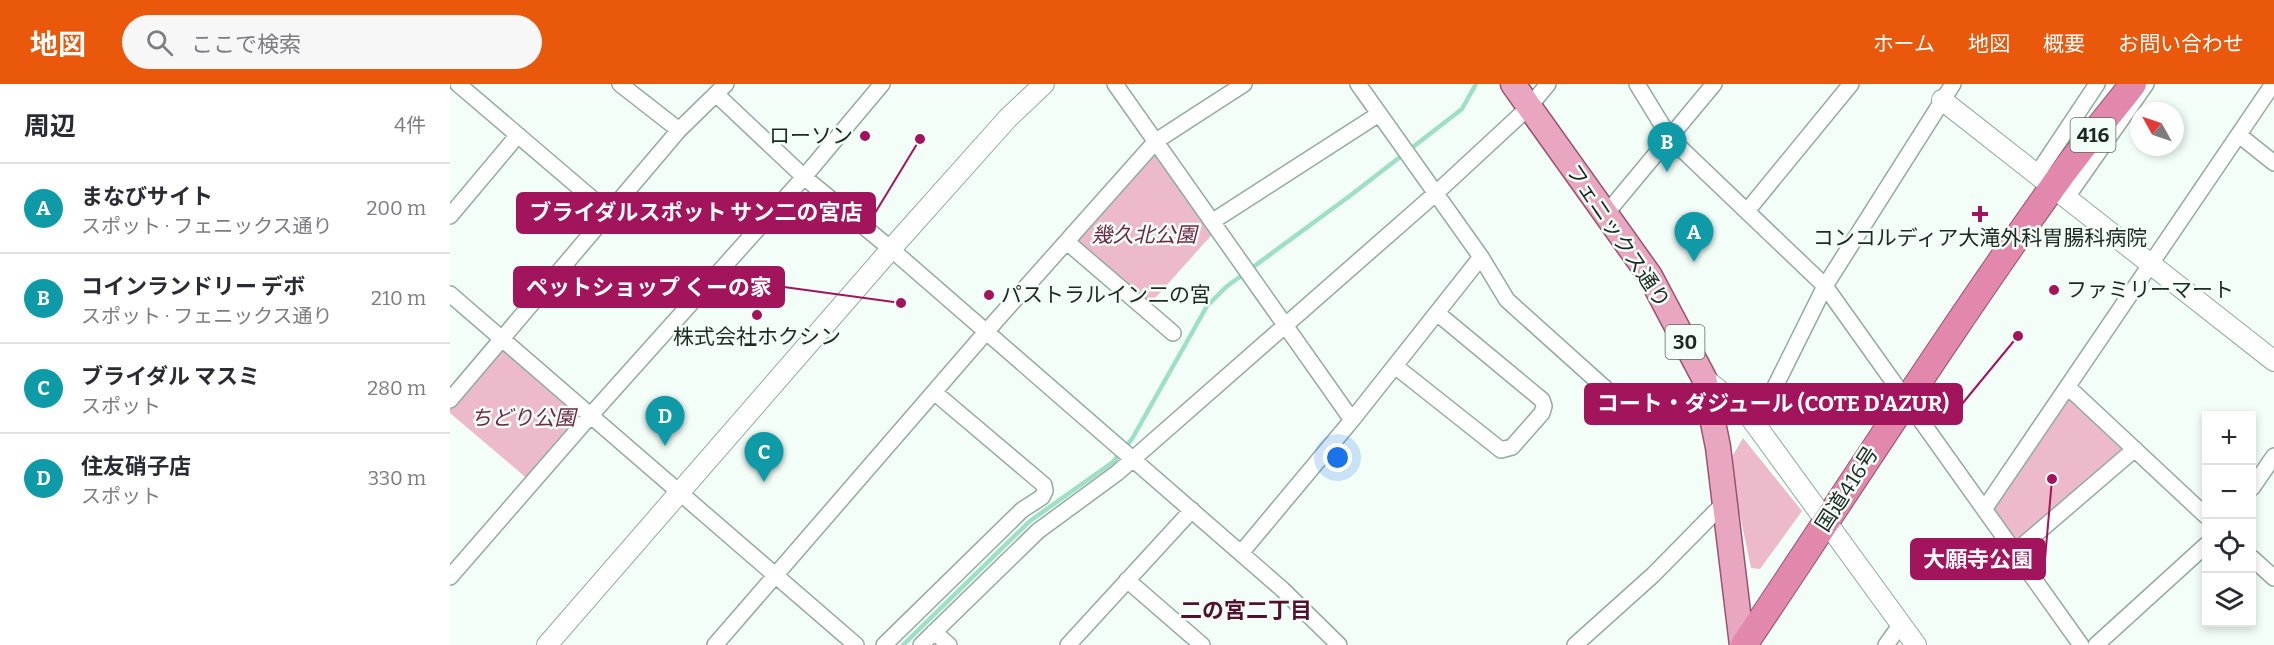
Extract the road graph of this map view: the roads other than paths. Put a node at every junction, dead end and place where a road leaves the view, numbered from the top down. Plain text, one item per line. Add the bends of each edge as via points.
1 (459, 84) edge
2 (620, 84) edge
3 (882, 84) edge
4 (1044, 84) edge
5 (1115, 84) edge
6 (1244, 84) edge
7 (1358, 84) edge
8 (1512, 84) edge
9 (1548, 84) edge
10 (1637, 84) edge
11 (1714, 84) edge
12 (1851, 84) edge
13 (2097, 84) edge
14 (2112, 84) edge
15 (2133, 84) edge
16 (2146, 84) edge
17 (2273, 84) edge
18 (721, 89) edge
19 (1948, 92) edge
20 (1529, 107) junction
21 (1378, 114) junction
22 (679, 130) junction
23 (518, 135) junction
24 (2239, 135) junction
25 (1670, 138) junction
26 (1156, 141) junction
27 (2274, 163) edge
28 (804, 177) junction
29 (2052, 186) junction
30 (1435, 194) junction
31 (1747, 211) junction
32 (609, 213) junction
33 (1605, 214) junction
34 (450, 216) edge
35 (1213, 221) junction
36 (1067, 242) junction
37 (891, 249) junction
38 (1481, 257) junction
39 (2151, 264) junction
40 (1825, 286) junction
41 (450, 294) edge
42 (1437, 313) junction
43 (1286, 325) junction
44 (986, 332) junction
45 (1173, 333) dead end
46 (502, 338) junction
47 (2274, 361) edge
48 (1395, 366) junction
49 (1704, 378) junction
50 (2068, 387) junction
51 (1606, 389) dead end
52 (934, 392) junction
53 (1907, 399) junction
54 (450, 400) edge
55 (590, 416) junction
56 (1352, 420) junction
57 (1756, 425) junction
58 (2135, 449) junction
59 (2274, 456) edge
60 (1132, 458) junction
61 (2256, 482) edge
62 (679, 493) junction
63 (1725, 501) junction
64 (1984, 508) junction
65 (1192, 510) junction
66 (2202, 512) edge
67 (1827, 521) junction
68 (2202, 549) edge
69 (2015, 552) junction
70 (1241, 553) junction
71 (2256, 562) edge
72 (775, 575) junction
73 (450, 577) edge
74 (2274, 578) edge
75 (1127, 580) junction
76 (1900, 624) junction
77 (934, 633) junction
78 (1074, 643) edge
79 (547, 645) edge
80 (715, 645) edge
81 (855, 645) edge
82 (884, 645) edge
83 (921, 645) edge
84 (950, 645) edge
85 (1202, 645) edge
86 (1339, 645) edge
87 (1575, 645) edge
88 (1743, 645) edge
89 (1886, 645) edge
90 (1916, 645) edge
91 (2081, 645) edge
92 (2096, 645) edge

1 - 23 street
2 - 22 street
3 - 28 street
4 - 37 street via 1008,117
5 - 26 street
6 - 26 street
7 - 21 street
8 - 20 main road, フェニックス通り / 30
9 - 20 street
10 - 25 street
11 - 25 street
12 - 31 street
13 - 29 street
14 - 29 highway, 国道416号 / 416
15 - 29 highway, 国道416号 / 416
16 - 29 street
17 - 24 street
18 - 22 street
18 - 28 street
19 - 29 street
19 - 40 street
20 - 30 street
20 - 33 main road, フェニックス通り / 30
21 - 30 street
21 - 35 street
22 - 32 street
23 - 32 street
23 - 34 street
24 - 27 street
24 - 39 street
25 - 31 street
25 - 33 street
26 - 35 street
26 - 36 street
28 - 37 street
28 - 55 street
29 - 39 street
29 - 53 highway, 国道416号 / 416
30 - 38 street
30 - 43 street
31 - 40 street
32 - 46 street
33 - 49 main road, フェニックス通り / 30 via 1661,295
35 - 43 street
36 - 44 street
36 - 45 street
37 - 44 street
37 - 62 street
38 - 42 street
38 - 51 street via 1507,300
39 - 47 street
39 - 50 street
40 - 53 street
40 - 57 street
41 - 46 street
42 - 48 street
42 - 48 street via 1542,400 1542,413 1512,447 1501,450
43 - 56 street
43 - 60 street
44 - 52 street
44 - 60 street
46 - 54 street
46 - 55 street
48 - 56 street
49 - 57 street via 1748,413
49 - 63 main road, フェニックス通り / 30
50 - 58 street
50 - 64 street
52 - 72 street
52 - 82 street via 1044,485 1045,491
53 - 64 street
53 - 67 highway, 国道416号 / 416
55 - 62 street
55 - 73 street
56 - 70 street
57 - 67 street
58 - 66 street
58 - 69 street
59 - 61 street
60 - 65 street
60 - 77 street via 1038,531
62 - 72 street
62 - 79 street
63 - 87 street via 1653,575
63 - 88 main road, フェニックス通り / 30
64 - 69 street
65 - 70 street
65 - 75 street
67 - 76 street
67 - 88 highway, 国道416号 / 416
68 - 92 street
69 - 91 street
70 - 86 street
71 - 74 street
72 - 80 street
72 - 81 street
75 - 78 street
75 - 85 street
76 - 89 street
76 - 90 street
77 - 83 street
77 - 84 street

